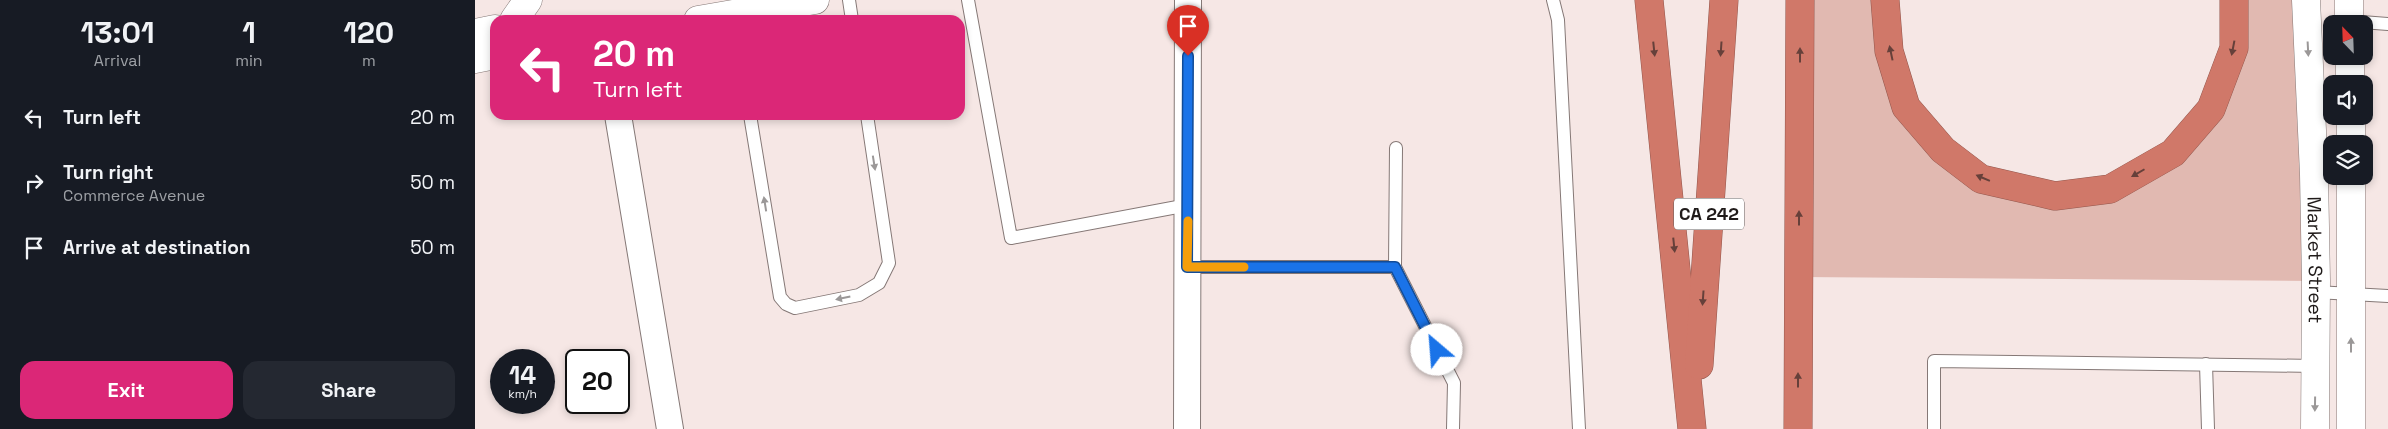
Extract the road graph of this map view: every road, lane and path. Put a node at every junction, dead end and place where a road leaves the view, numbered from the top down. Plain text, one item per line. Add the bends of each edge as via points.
1 (528, 0) edge
2 (815, 0) edge
3 (849, 0) edge
4 (968, 0) edge
5 (1188, 0) edge
6 (1553, 0) edge
7 (1649, 0) edge
8 (1724, 0) edge
9 (1800, 0) edge
10 (1885, 0) edge
11 (2234, 0) edge
12 (2306, 0) edge
13 (734, 11) edge
14 (518, 15) edge
15 (718, 15) edge
16 (851, 15) edge
17 (2373, 21) edge
18 (2388, 24) edge
19 (490, 30) edge
20 (475, 33) edge
21 (490, 56) edge
22 (475, 59) edge
23 (619, 120) edge
24 (752, 120) edge
25 (868, 120) edge
26 (1396, 148) dead end
27 (2351, 185) edge
28 (1188, 205) junction
29 (1187, 267) junction
30 (1395, 267) junction
31 (2316, 292) junction
32 (2351, 293) junction
33 (2388, 296) edge
34 (2206, 364) junction
35 (2315, 366) junction
36 (670, 429) edge
37 (1187, 429) edge
38 (1453, 429) edge
39 (1579, 429) edge
40 (1693, 429) edge
41 (1798, 429) edge
42 (1934, 429) edge
43 (2208, 429) edge
44 (2315, 429) edge
45 (2351, 429) edge

1 - 14 main road
2 - 13 main road
3 - 16 lane
4 - 28 lane via 1011,238
5 - 28 street
6 - 39 lane via 1557,20
7 -> 40 highway
8 -> 40 highway, CA 242
41 -> 9 highway
11 -> 10 highway via 2235,48 2211,109 2173,153 2110,189 2055,196 1981,179 1943,150 1905,107 1889,51
12 -> 31 main road, Market Street
13 - 15 main road
17 - 18 lane
19 - 20 main road
21 - 22 main road
23 - 36 street
25 -> 24 lane via 889,263 879,283 859,295 795,308 781,297
26 - 30 lane
27 - 32 main road, Market Street
28 - 29 street
29 - 30 lane
29 - 37 street
30 - 38 lane via 1454,383
31 - 32 lane
31 - 35 main road, Market Street
32 - 33 lane
45 -> 32 main road, Market Street
34 - 35 lane
34 - 42 lane via 1934,361
34 - 43 lane
35 -> 44 main road, Market Street

